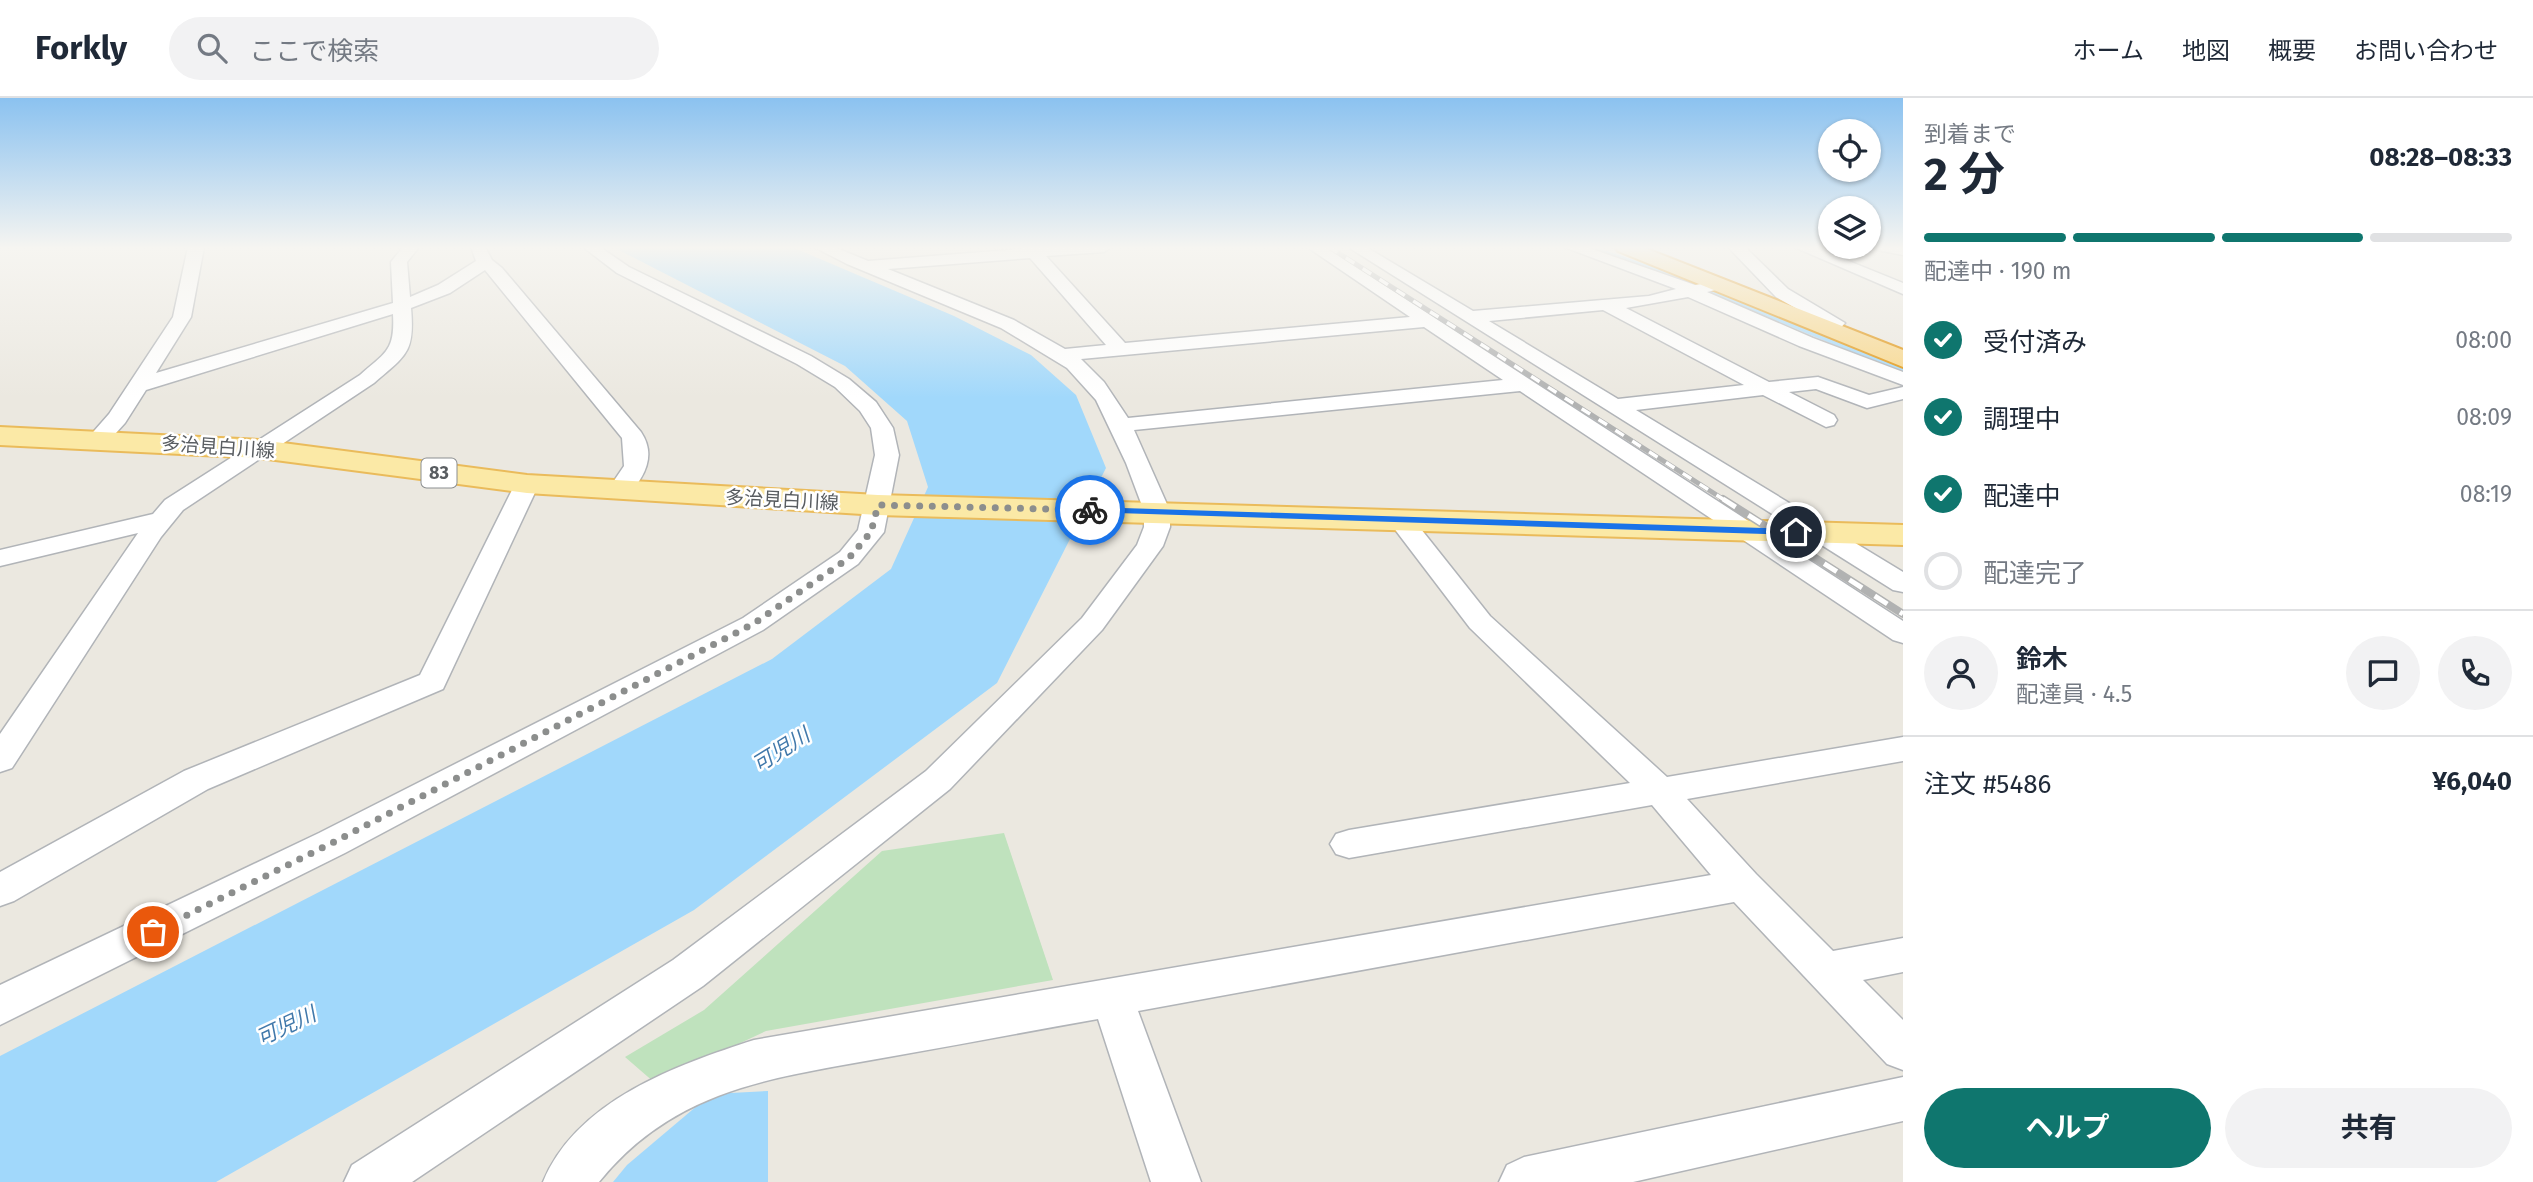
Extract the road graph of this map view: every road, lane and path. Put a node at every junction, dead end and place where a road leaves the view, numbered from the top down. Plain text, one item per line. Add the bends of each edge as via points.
1 (185, 298) edge
2 (401, 298) edge
3 (422, 298) edge
4 (518, 298) edge
5 (678, 298) edge
6 (941, 298) edge
7 (1074, 298) edge
8 (1394, 298) edge
9 (1438, 298) edge
10 (1659, 298) edge
11 (1709, 298) edge
12 (1752, 298) edge
13 (1790, 298) edge
14 (1606, 305) junction
15 (401, 306) junction
16 (1470, 317) junction
17 (1430, 321) junction
18 (1829, 329) junction
19 (1120, 349) junction
20 (1060, 355) junction
21 (1903, 359) edge
22 (1869, 366) junction
23 (1903, 379) edge
24 (1526, 384) junction
25 (139, 385) junction
26 (1767, 389) junction
27 (1903, 394) edge
28 (1614, 406) junction
29 (1826, 420) dead end
30 (1121, 425) junction
31 (0, 436) edge
32 (98, 439) junction
33 (260, 449) junction
34 (527, 484) junction
35 (619, 491) junction
36 (878, 505) junction
37 (1157, 511) junction
38 (1400, 519) junction
39 (160, 520) junction
40 (1745, 531) junction
41 (1818, 532) junction
42 (1903, 536) edge
43 (0, 558) edge
44 (1903, 584) edge
45 (1903, 634) edge
46 (1903, 748) edge
47 (0, 760) edge
48 (1659, 790) junction
49 (1349, 844) dead end
50 (1742, 885) junction
51 (0, 890) edge
52 (1903, 955) edge
53 (1825, 970) junction
54 (1112, 997) junction
55 (0, 1006) edge
56 (1903, 1050) edge
57 (1903, 1099) edge
58 (369, 1182) edge
59 (568, 1182) edge
60 (1176, 1182) edge
61 (1524, 1182) edge

1 - 25 street via 181,317
2 - 15 street
3 - 15 street
4 - 35 street via 633,437 637,471
5 - 36 street via 804,360 842,383 867,407 882,428 887,455
6 - 20 street
7 - 19 street
8 - 17 street
9 - 16 street
10 - 14 street
11 - 22 street
12 - 18 highway
13 - 18 street via 1836,324
14 - 16 street
14 - 26 street
15 - 25 street
15 - 33 street via 404,337 394,356 367,379
16 - 28 street
17 - 19 street
17 - 24 street
18 - 21 highway
19 - 20 street
20 - 30 street via 1097,386
21 - 22 street
22 - 23 street
24 - 30 street
24 - 40 street
25 - 32 street
26 - 27 street via 1818,383 1867,402
26 - 28 street
26 - 29 street
28 - 41 street
30 - 37 street
31 - 32 main road, 多治見白川線 / 83
32 - 33 main road, 多治見白川線 / 83
33 - 34 main road, 多治見白川線 / 83
33 - 39 street via 193,491
34 - 35 main road, 多治見白川線 / 83
34 - 51 street via 432,682 196,780
35 - 36 main road, 多治見白川線 / 83
36 - 37 main road, 多治見白川線 / 83
36 - 55 street via 871,532 849,558 753,624 332,843
37 - 38 main road, 多治見白川線 / 83
37 - 58 street via 1150,546 1092,624 938,780 688,973
38 - 40 main road, 多治見白川線 / 83
38 - 48 street via 1480,622
39 - 43 street
39 - 47 street
40 - 41 main road, 多治見白川線 / 83
40 - 45 street
41 - 42 main road, 多治見白川線 / 83
41 - 44 street
46 - 48 street
48 - 49 street
48 - 50 street
50 - 53 street
50 - 54 street
52 - 53 street
53 - 56 street
54 - 59 street via 754,1060 693,1081 638,1113 609,1135
54 - 60 street
57 - 61 street

